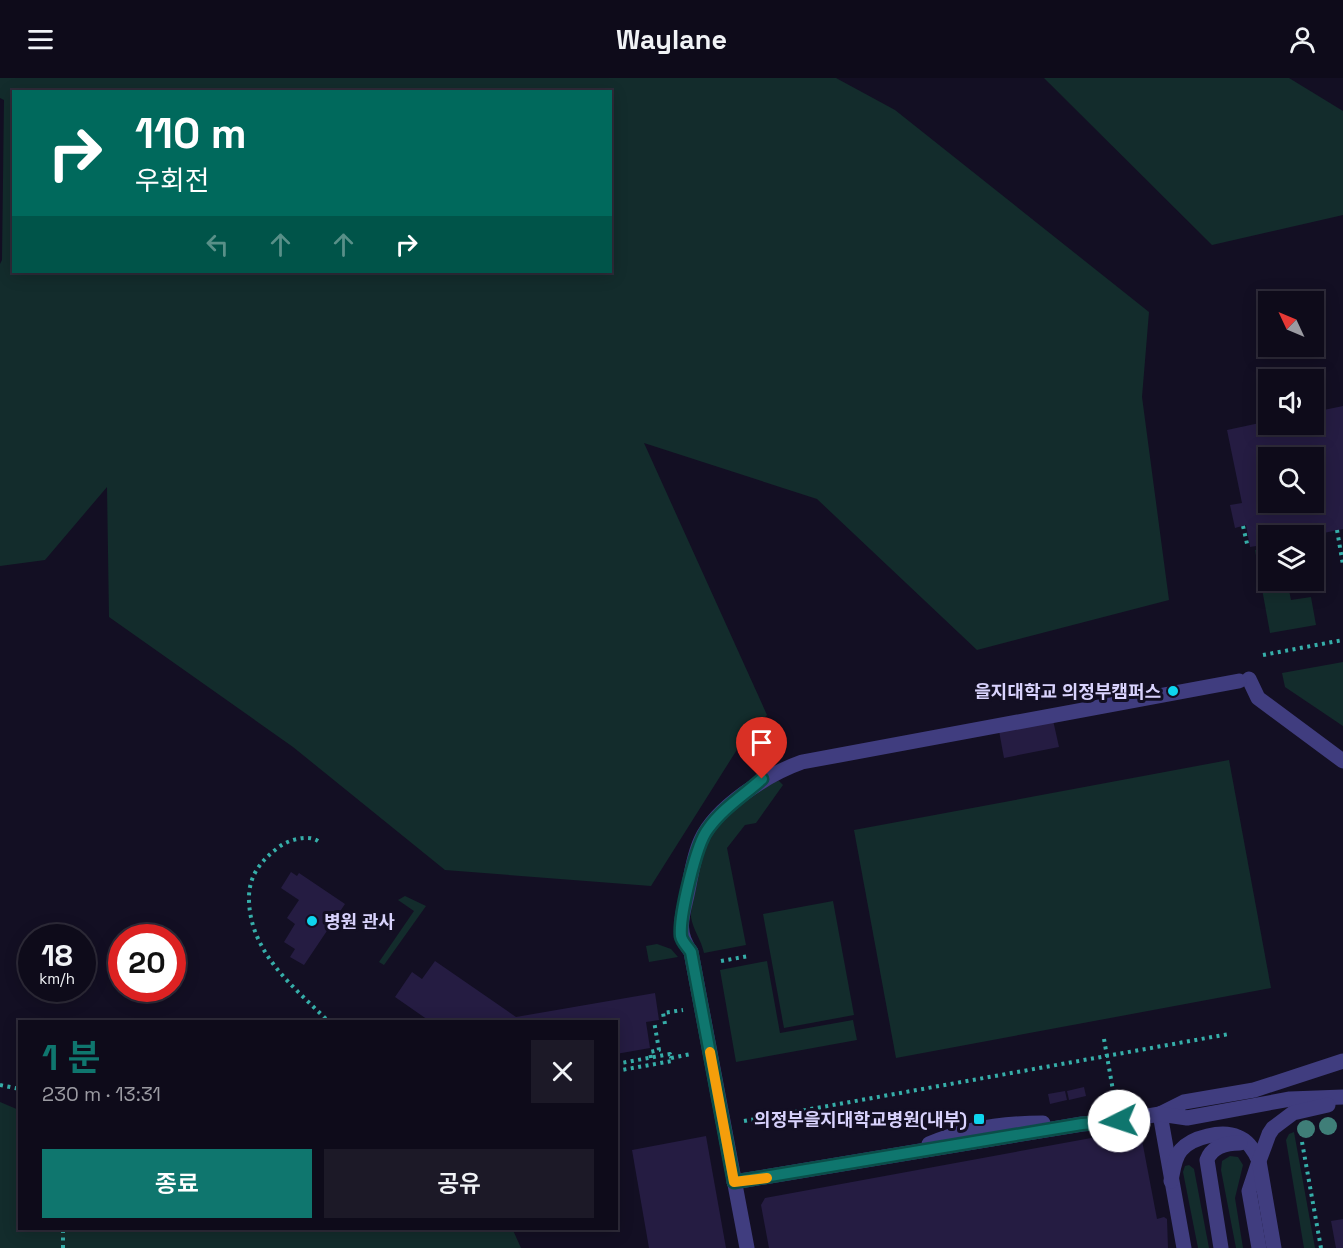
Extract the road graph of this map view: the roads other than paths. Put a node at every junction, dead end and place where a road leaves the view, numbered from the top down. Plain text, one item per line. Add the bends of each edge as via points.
1 (1343, 761) edge
2 (1343, 1061) edge
3 (1343, 1097) edge
4 (1343, 1102) edge
5 (1160, 1114) junction
6 (1256, 1156) junction
7 (1172, 1181) junction
8 (734, 1182) junction
9 (747, 1248) edge
10 (1184, 1248) edge
11 (1221, 1248) edge
12 (1259, 1248) edge
13 (1274, 1248) edge

1 - 8 lane via 1258,698 1244,680 802,762 762,779 705,833 684,907 681,935 691,952
2 - 5 lane via 1254,1090 1184,1102
3 - 5 lane via 1290,1099 1187,1118
4 - 6 lane via 1293,1113 1273,1128
5 - 7 lane
5 - 8 lane
6 - 7 lane via 1240,1137 1216,1135 1197,1139 1178,1154
6 - 11 lane via 1240,1143 1227,1144 1207,1158
6 - 12 lane via 1249,1191
6 - 13 lane
7 - 10 lane
8 - 9 lane

